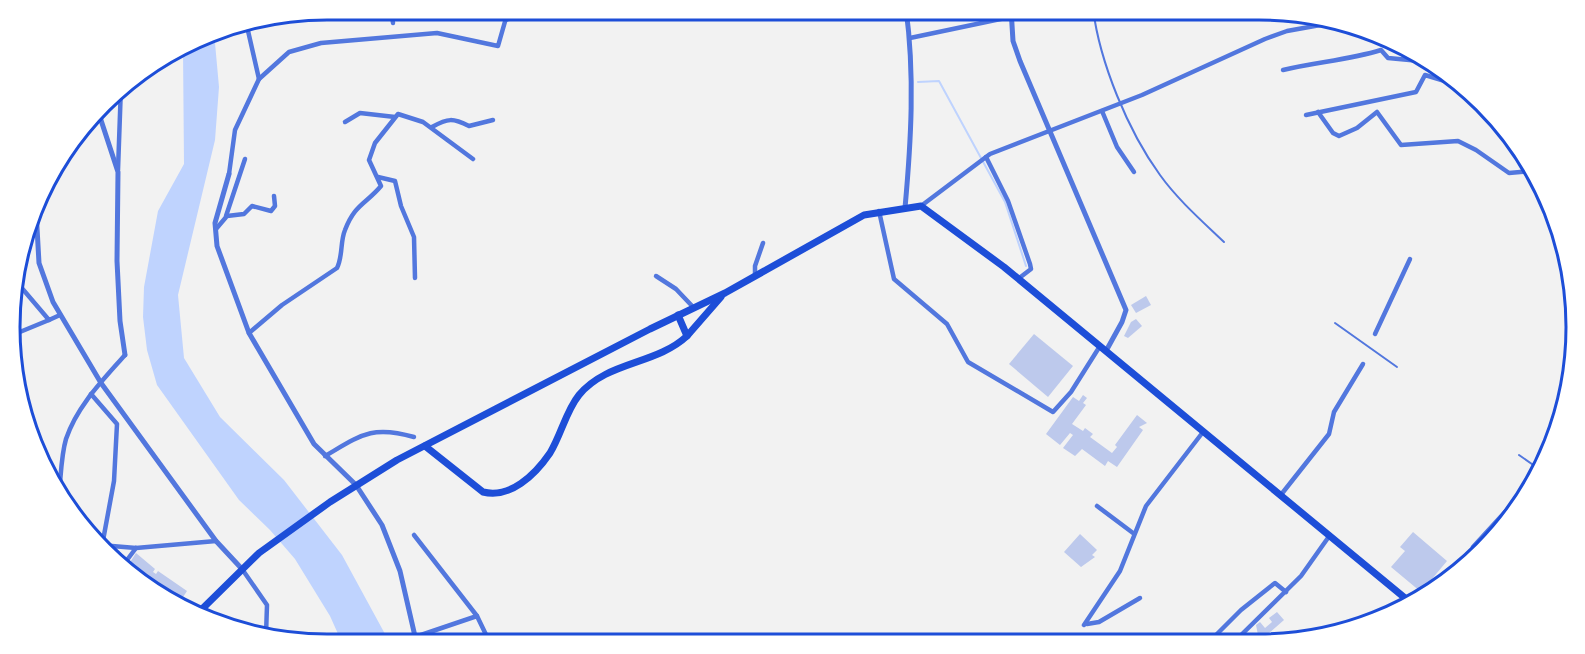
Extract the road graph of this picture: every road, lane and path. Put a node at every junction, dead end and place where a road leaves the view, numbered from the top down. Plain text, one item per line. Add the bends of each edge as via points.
1 (393, 20) edge
2 (505, 20) edge
3 (908, 20) edge
4 (996, 20) edge
5 (1010, 20) edge
6 (1096, 20) edge
7 (393, 23) dead end
8 (1319, 25) edge
9 (248, 30) edge
10 (910, 38) junction
11 (1410, 60) edge
12 (1283, 70) dead end
13 (259, 79) junction
14 (1441, 80) edge
15 (121, 99) edge
16 (1370, 101) junction
17 (1102, 111) junction
18 (1318, 112) junction
19 (1377, 112) junction
20 (1306, 115) dead end
21 (395, 117) junction
22 (101, 119) edge
23 (493, 120) dead end
24 (345, 122) dead end
25 (432, 127) junction
26 (1051, 131) junction
27 (986, 157) junction
28 (245, 159) dead end
29 (473, 159) dead end
30 (118, 172) junction
31 (1134, 172) dead end
32 (1523, 172) edge
33 (228, 174) joint
34 (378, 177) junction
35 (274, 196) dead end
36 (921, 206) junction
37 (905, 208) junction
38 (879, 211) junction
39 (226, 217) junction
40 (37, 226) edge
41 (216, 229) junction
42 (1224, 242) dead end
43 (763, 243) dead end
44 (1410, 259) dead end
45 (656, 276) dead end
46 (755, 276) junction
47 (415, 278) dead end
48 (1018, 279) junction
49 (22, 288) edge
50 (725, 293) junction
51 (693, 308) junction
52 (60, 315) junction
53 (678, 315) junction
54 (49, 320) junction
55 (1335, 323) dead end
56 (20, 332) edge
57 (249, 333) junction
58 (1375, 334) dead end
59 (687, 336) junction
60 (1103, 348) junction
61 (125, 355) joint
62 (1363, 364) dead end
63 (1397, 367) dead end
64 (101, 382) junction
65 (91, 394) junction
66 (1203, 432) junction
67 (414, 436) dead end
68 (425, 446) junction
69 (1519, 455) dead end
70 (325, 456) junction
71 (1533, 465) edge
72 (60, 479) edge
73 (356, 485) junction
74 (1280, 496) junction
75 (1097, 506) dead end
76 (1494, 524) edge
77 (1133, 533) junction
78 (414, 535) dead end
79 (1329, 535) junction
80 (103, 537) edge
81 (1480, 539) edge
82 (216, 541) junction
83 (113, 547) edge
84 (136, 548) junction
85 (127, 560) edge
86 (242, 568) junction
87 (1286, 592) junction
88 (1404, 597) edge
89 (1140, 598) dead end
90 (203, 608) edge
91 (477, 616) junction
92 (267, 629) edge
93 (414, 634) edge
94 (424, 634) edge
95 (486, 634) edge
96 (1217, 634) edge
97 (1242, 634) edge

1 - 7 street
2 - 13 street via 498,46 437,33 321,43 289,52
3 - 10 street
4 - 10 street
5 - 26 street via 1013,41
6 - 42 lane via 1113,82 1160,175
8 - 17 street via 1264,39
9 - 13 street
10 - 37 street via 910,146
11 - 12 street via 1388,58 1381,50 1353,59
13 - 33 street via 235,130
14 - 16 street via 1425,75 1416,92
15 - 30 street
16 - 18 street
16 - 19 street
17 - 26 street
17 - 31 street via 1117,147
18 - 19 street via 1339,136
18 - 20 street
19 - 32 street via 1401,145 1458,141 1509,173
21 - 24 street via 360,113
21 - 25 street via 398,114
21 - 34 street via 371,152 369,160
22 - 30 street
23 - 25 street via 469,126 449,118
25 - 29 street
26 - 27 street
26 - 60 street via 1126,310
27 - 36 street
27 - 48 street via 1008,201 1030,264 1031,269
28 - 39 street
30 - 61 street via 118,273
33 - 41 street
34 - 47 street via 395,181 398,188 414,237
34 - 57 street via 381,186 359,204 344,232 337,268
35 - 39 street via 271,211 252,206 244,214
36 - 37 main road
36 - 48 main road via 945,220
37 - 38 main road
38 - 46 main road via 864,215
38 - 60 street via 894,279 947,324 969,362 985,373 1053,412
39 - 41 street
40 - 52 street via 39,263
41 - 57 street via 222,264
43 - 46 street
44 - 58 street
45 - 51 street via 676,289
46 - 50 main road
48 - 60 main road
49 - 54 street
50 - 51 main road
50 - 59 main road
51 - 53 main road
52 - 54 street
52 - 64 street
53 - 59 main road
53 - 68 main road
54 - 56 street
55 - 63 lane
57 - 70 street via 314,444
59 - 68 main road via 668,352 617,368 581,393 550,453 512,490 483,492
60 - 66 main road
61 - 64 street
62 - 74 street via 1334,412 1329,434
64 - 65 street
64 - 82 street
65 - 72 street via 66,440
65 - 80 street via 117,424 114,481
66 - 74 main road
66 - 77 street via 1146,506
67 - 70 street via 388,429 364,434
68 - 73 main road
69 - 71 lane
70 - 73 street
73 - 86 main road
73 - 93 street via 391,547
74 - 79 main road
75 - 77 street
76 - 81 street
77 - 89 street via 1120,571 1084,625 1099,622
78 - 91 street
79 - 87 street
79 - 88 main road
82 - 84 street
82 - 86 street
83 - 84 street
84 - 85 street
86 - 90 main road
86 - 92 street via 267,605
87 - 96 street via 1275,583
87 - 97 street
91 - 94 street
91 - 95 street

